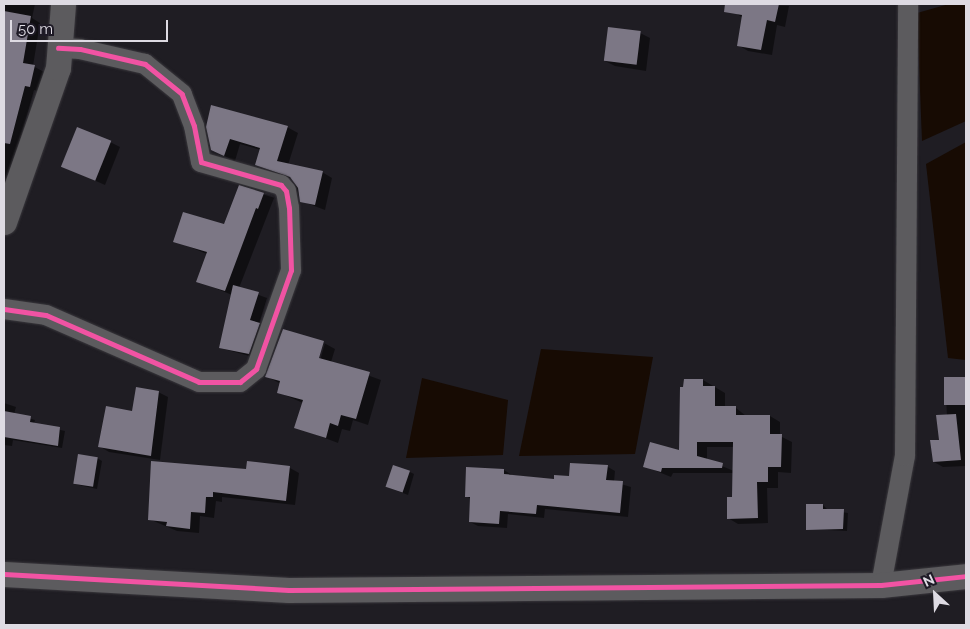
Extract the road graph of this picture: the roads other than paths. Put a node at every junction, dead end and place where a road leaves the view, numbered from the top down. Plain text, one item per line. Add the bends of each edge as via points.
1 (63, 4) edge
2 (908, 4) edge
3 (58, 48) junction
4 (4, 222) edge
5 (4, 309) edge
6 (4, 574) edge
7 (966, 576) edge
8 (881, 584) junction

1 - 3 street
2 - 8 street via 905,456
3 - 4 street via 58,68
3 - 5 street via 80,49 146,64 182,94 201,162 281,185 286,191 289,208 291,270 256,369 240,382 199,382 46,315
6 - 8 street via 289,590
7 - 8 street

